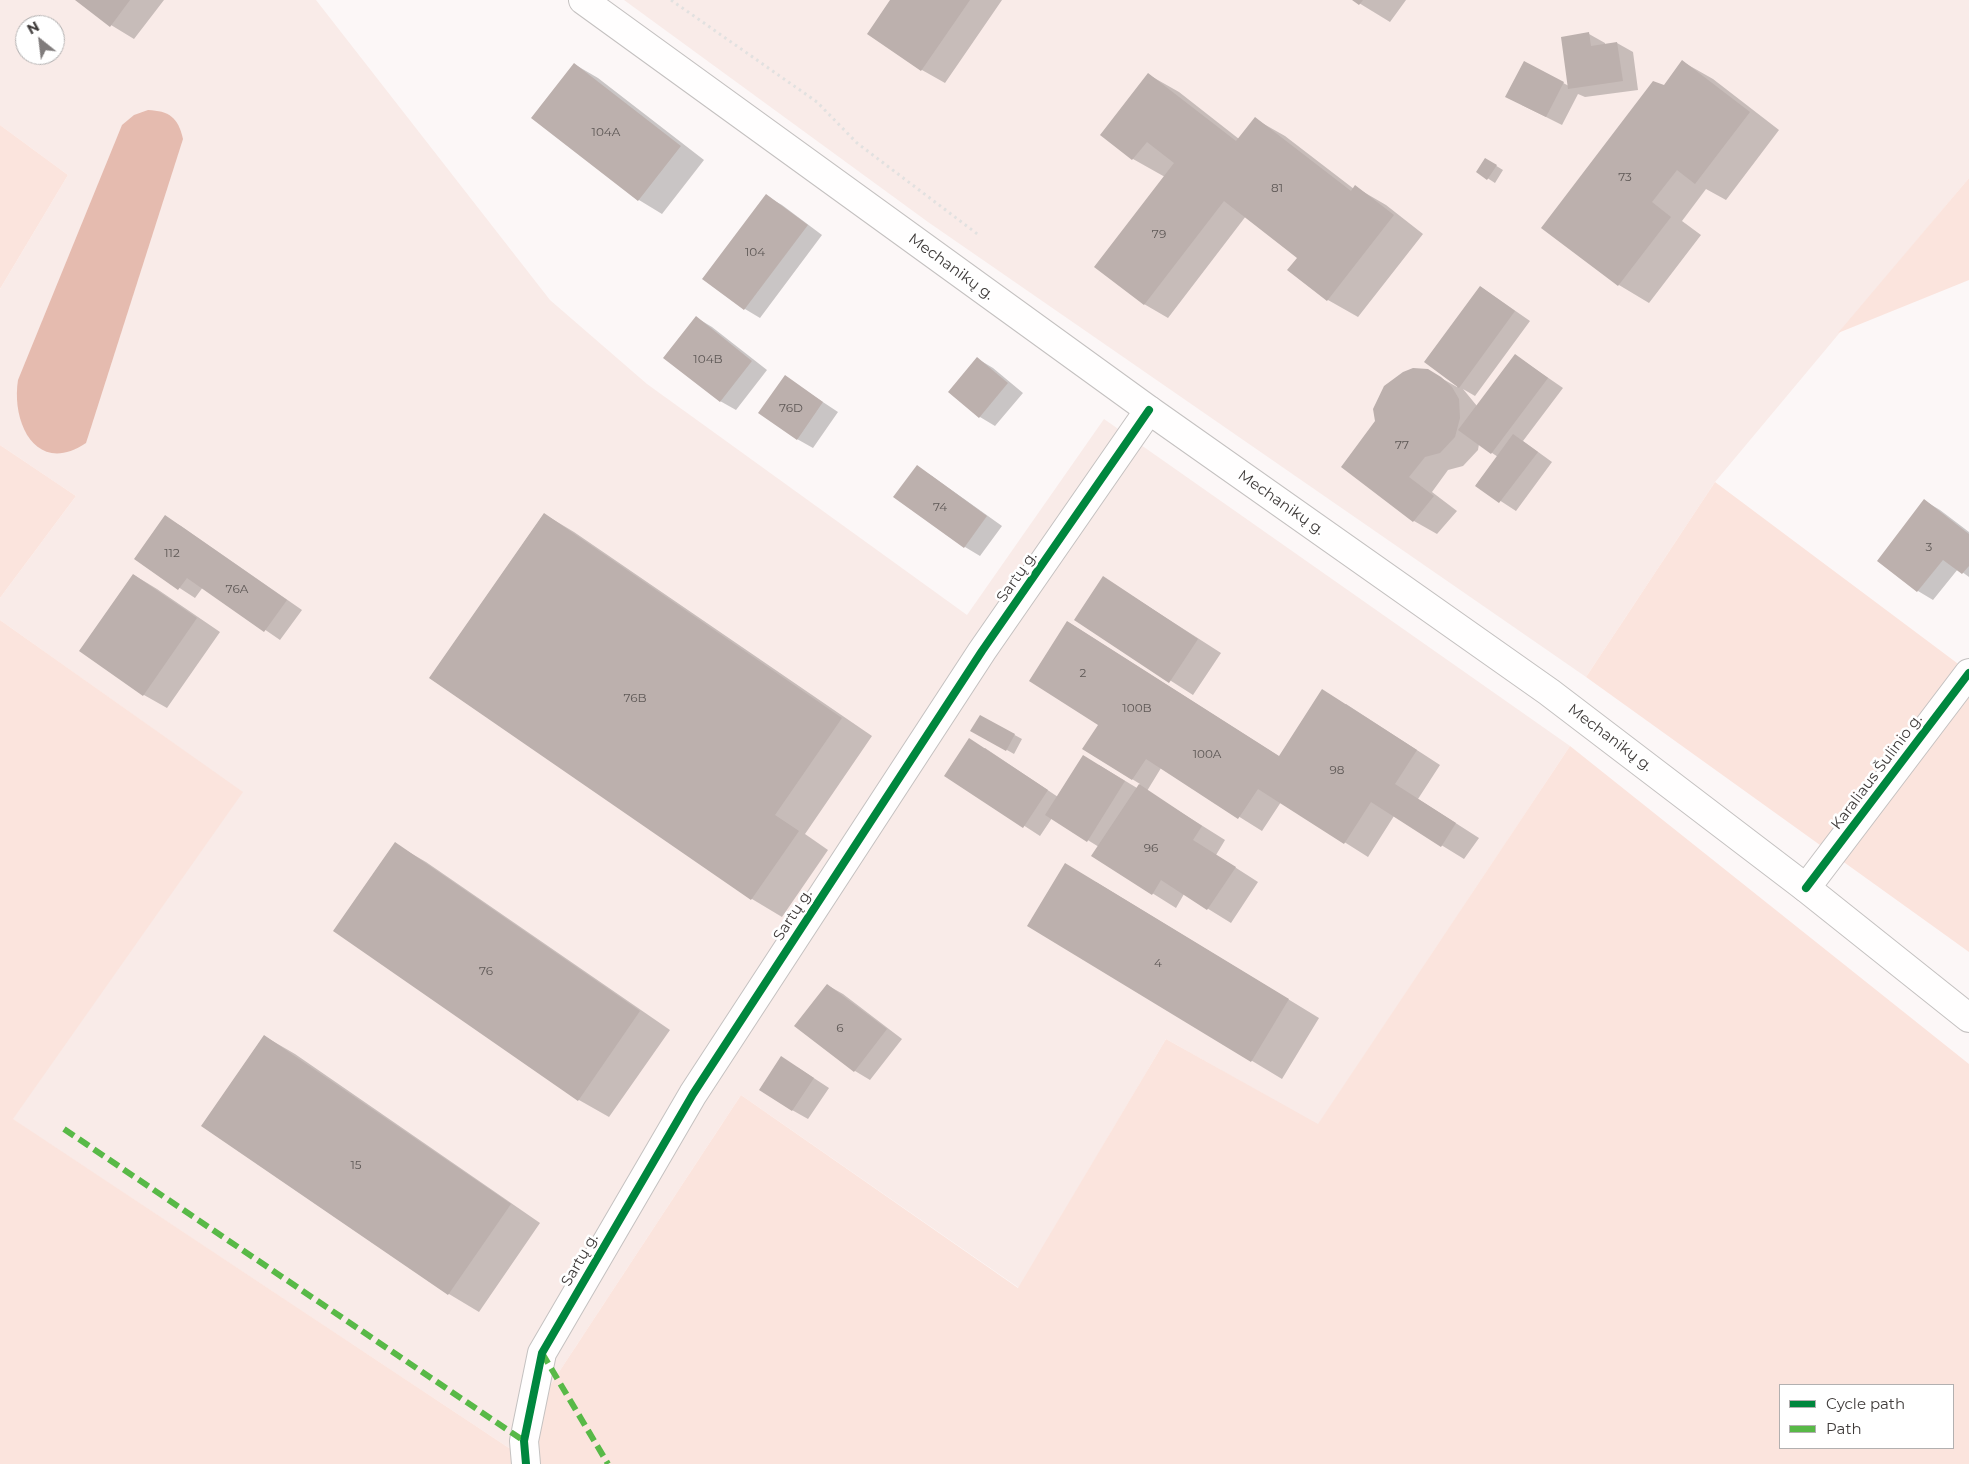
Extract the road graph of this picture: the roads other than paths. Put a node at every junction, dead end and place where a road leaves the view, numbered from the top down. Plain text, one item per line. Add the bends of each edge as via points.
1 (583, 0) edge
2 (1149, 410) junction
3 (1969, 673) edge
4 (1806, 888) junction
5 (1969, 1018) edge
6 (526, 1464) edge

1 - 2 main road, Mechanikų g.
2 - 4 main road, Mechanikų g. via 1549,692
2 - 6 main road, Sartų g. via 982,651 693,1094 542,1353 524,1441
3 - 4 main road, Karaliaus Šulinio g.
4 - 5 main road, Mechanikų g.

